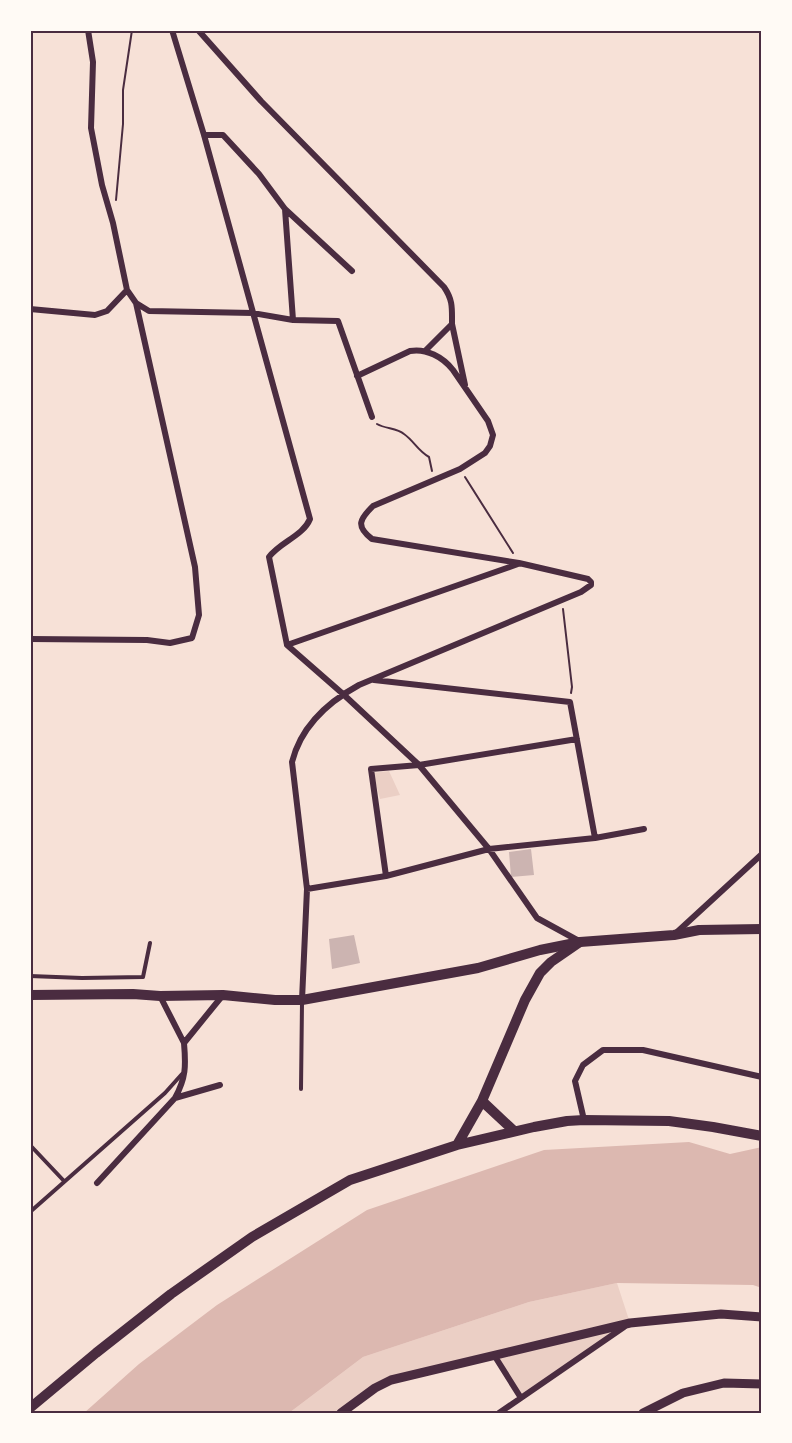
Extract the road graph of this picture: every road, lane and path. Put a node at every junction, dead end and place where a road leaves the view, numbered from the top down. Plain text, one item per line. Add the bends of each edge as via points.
1 (88, 30) edge
2 (132, 30) edge
3 (172, 30) edge
4 (198, 30) edge
5 (204, 135) junction
6 (116, 200) dead end
7 (285, 208) junction
8 (352, 271) dead end
9 (127, 290) junction
10 (136, 303) junction
11 (30, 309) edge
12 (253, 313) junction
13 (293, 320) junction
14 (452, 324) junction
15 (425, 351) junction
16 (357, 375) junction
17 (466, 388) junction
18 (372, 417) joint
19 (460, 469) junction
20 (433, 480) junction
21 (519, 563) junction
22 (562, 601) junction
23 (30, 639) edge
24 (287, 645) junction
25 (372, 680) junction
26 (343, 694) junction
27 (570, 702) junction
28 (577, 740) junction
29 (419, 765) junction
30 (644, 829) dead end
31 (595, 838) junction
32 (489, 849) junction
33 (762, 854) edge
34 (386, 876) junction
35 (307, 889) junction
36 (762, 929) edge
37 (674, 935) junction
38 (580, 942) junction
39 (150, 943) dead end
40 (30, 976) edge
41 (30, 995) edge
42 (223, 995) junction
43 (159, 996) junction
44 (302, 1000) junction
45 (184, 1043) junction
46 (185, 1072) junction
47 (762, 1077) edge
48 (220, 1085) dead end
49 (301, 1089) dead end
50 (176, 1098) junction
51 (482, 1101) junction
52 (584, 1120) junction
53 (518, 1131) junction
54 (762, 1136) edge
55 (30, 1145) edge
56 (456, 1145) junction
57 (64, 1181) junction
58 (97, 1183) dead end
59 (30, 1212) edge
60 (762, 1317) edge
61 (630, 1323) junction
62 (494, 1355) junction
63 (762, 1384) edge
64 (521, 1398) junction
65 (30, 1408) edge
66 (341, 1413) edge
67 (499, 1413) edge
68 (643, 1413) edge

1 - 9 street via 93,62 91,128
2 - 6 path via 123,90
3 - 5 street
4 - 14 street via 261,101 444,287 452,305
5 - 7 street via 223,135
5 - 12 street
7 - 8 street
7 - 13 street
9 - 10 street
9 - 11 street via 107,311 95,315
10 - 12 street via 149,311
10 - 23 street via 195,567 199,615 192,638 170,642
12 - 13 street
12 - 24 street via 310,519 307,527 269,557
13 - 16 street via 338,321
14 - 15 street
14 - 17 street
15 - 16 street via 410,351
15 - 17 street via 448,364
16 - 18 street
17 - 19 street via 489,421 493,435 485,453
18 - 20 path via 380,426 403,432 429,457
19 - 20 street
19 - 21 path
20 - 21 street via 374,506 361,523 363,532 372,539
21 - 22 street via 591,582 582,592
21 - 24 street
22 - 25 street
22 - 27 path via 572,687
24 - 26 street
25 - 26 street
25 - 27 street
26 - 29 street
26 - 35 street via 302,735 292,762
27 - 28 street
28 - 29 street
28 - 31 street
29 - 32 street
29 - 34 street via 370,769
30 - 31 street
31 - 32 street
32 - 34 street
32 - 38 street via 537,918
33 - 37 street
34 - 35 street
35 - 44 street
36 - 37 main road via 699,930
37 - 38 main road
38 - 44 main road via 478,968
38 - 51 main road via 540,973
39 - 40 lane via 143,977
41 - 43 main road
42 - 43 main road
42 - 44 main road
42 - 45 street
43 - 45 street
44 - 49 lane
45 - 46 street
46 - 50 street
46 - 57 lane
47 - 52 street via 643,1050 603,1050 583,1065 575,1081
48 - 50 street
50 - 58 street
51 - 53 main road
51 - 56 main road
52 - 53 main road
52 - 54 main road via 669,1121
53 - 56 main road
55 - 57 lane
56 - 65 main road via 350,1180 252,1237 171,1294
57 - 59 lane
60 - 61 street via 722,1314
61 - 62 street
61 - 64 street
62 - 64 street
62 - 66 street via 391,1380
63 - 68 street via 724,1383 684,1393
64 - 67 street

